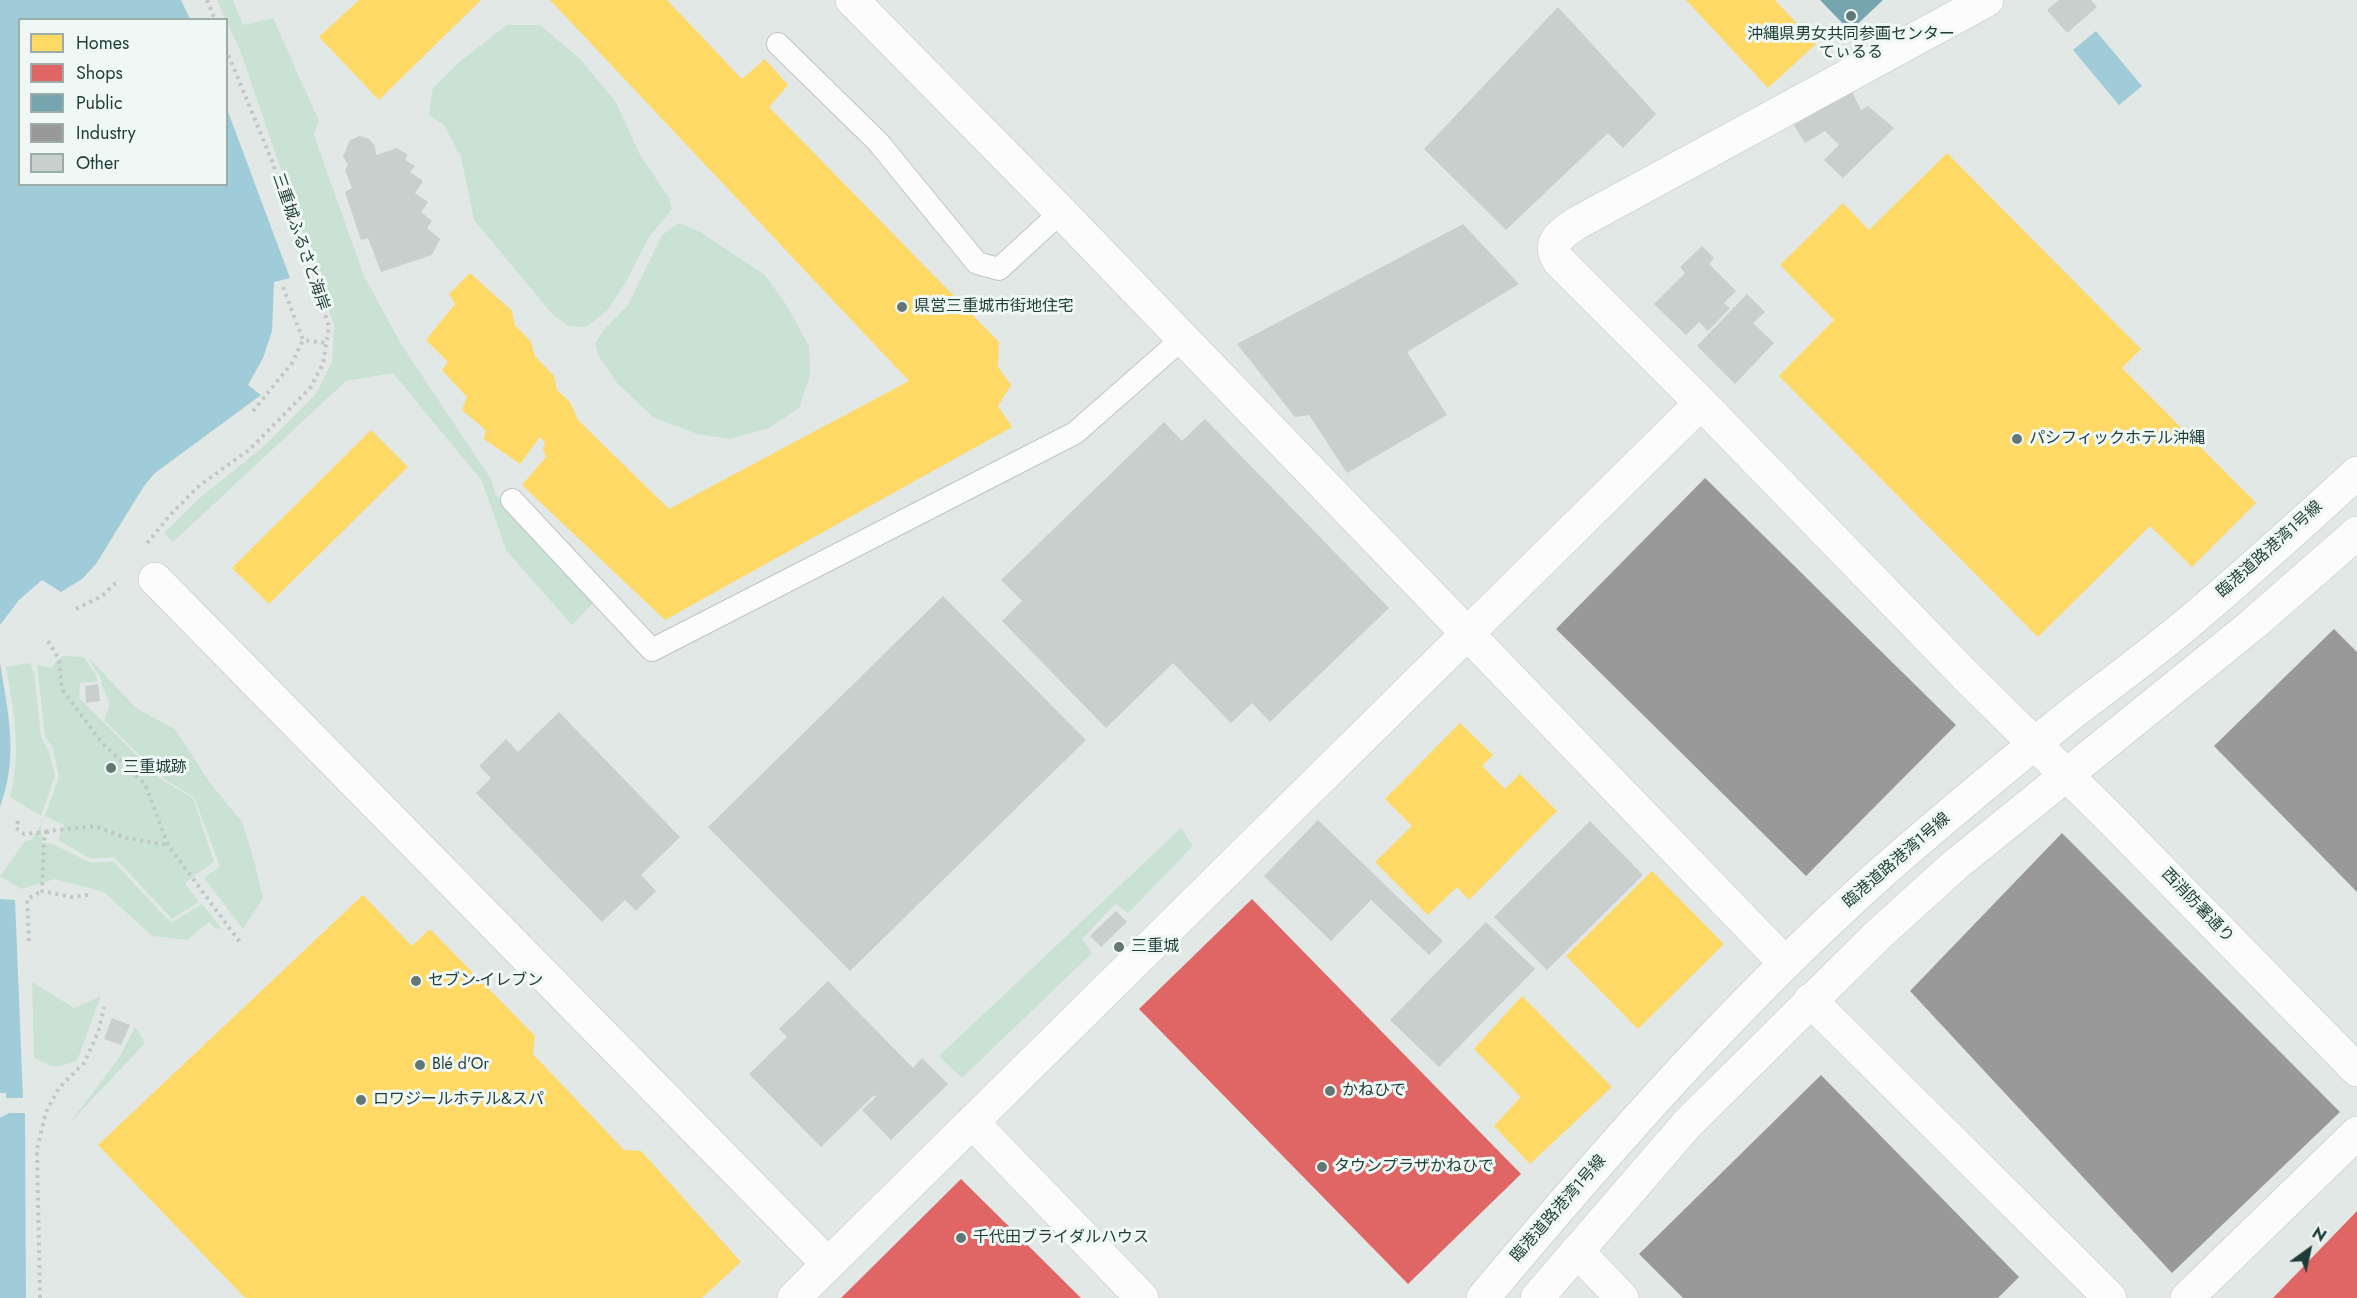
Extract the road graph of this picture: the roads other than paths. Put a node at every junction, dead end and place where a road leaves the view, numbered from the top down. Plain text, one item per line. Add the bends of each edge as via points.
1 (852, 0) edge
2 (1987, 0) edge
3 (778, 44) dead end
4 (1061, 212) junction
5 (1182, 339) junction
6 (1701, 403) junction
7 (2357, 472) edge
8 (512, 500) dead end
9 (2356, 538) edge
10 (155, 579) dead end
11 (1467, 634) junction
12 (2036, 744) junction
13 (2065, 774) junction
14 (1785, 963) junction
15 (1810, 1000) junction
16 (2357, 1070) edge
17 (972, 1122) junction
18 (2357, 1133) edge
19 (1577, 1251) junction
20 (828, 1264) junction
21 (794, 1298) edge
22 (1142, 1298) edge
23 (1483, 1298) edge
24 (1537, 1298) edge
25 (1622, 1298) edge
26 (2110, 1298) edge
27 (2187, 1298) edge

1 - 4 street
2 - 6 street, 西消防署通り via 1559,235 1554,244 1559,261
3 - 4 lane via 878,142 977,263 999,269
4 - 5 street
5 - 8 lane via 1075,433 652,650
5 - 11 street
6 - 11 street
6 - 12 street, 西消防署通り
7 - 12 street, 臨港道路港湾1号線 via 2175,633
9 - 13 street
10 - 20 street
11 - 14 street
11 - 17 street
12 - 13 street, 西消防署通り
12 - 14 street, 臨港道路港湾1号線 via 1916,843
13 - 15 street via 1954,866
13 - 16 street, 西消防署通り
14 - 23 street, 臨港道路港湾1号線 via 1650,1105
15 - 19 street via 1688,1123
15 - 26 street
17 - 20 street
17 - 22 street
18 - 27 street
19 - 24 street
19 - 25 street
20 - 21 street

